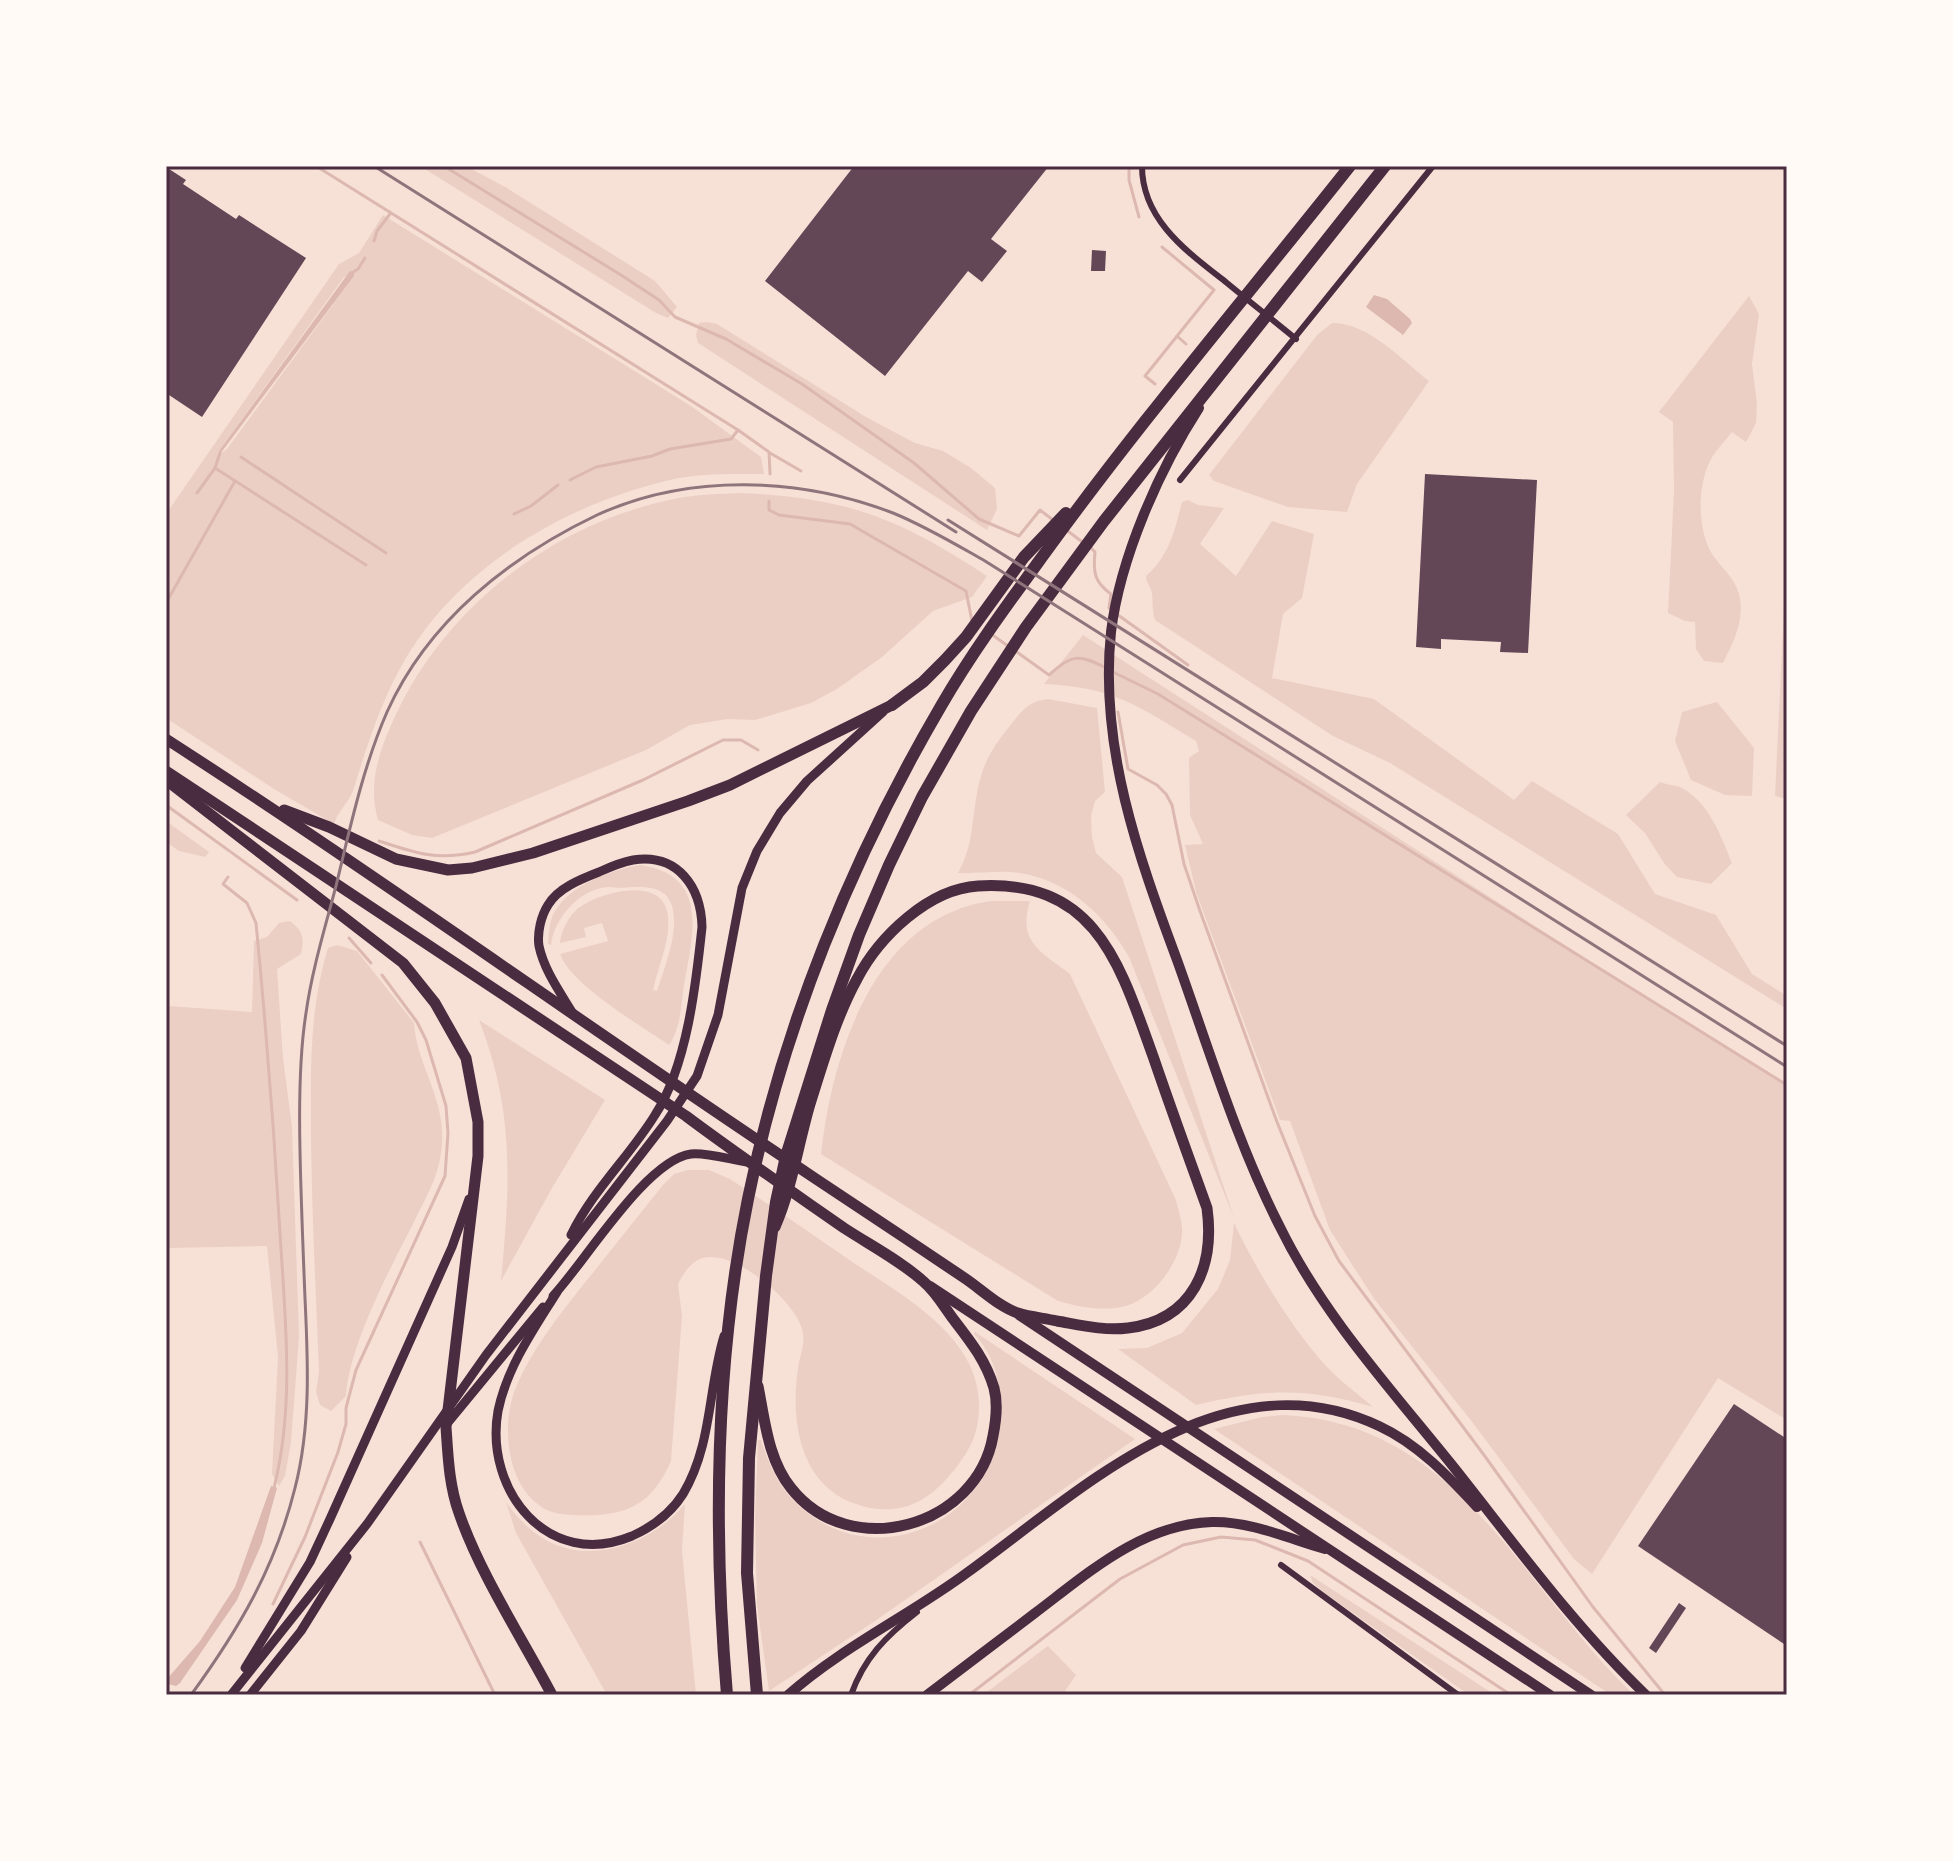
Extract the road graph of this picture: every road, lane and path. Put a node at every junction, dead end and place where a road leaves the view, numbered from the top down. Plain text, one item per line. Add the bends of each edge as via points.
1 (1142, 166) edge
2 (1350, 166) edge
3 (1385, 166) edge
4 (1433, 166) edge
5 (1296, 339) junction
6 (1235, 352) junction
7 (1101, 476) junction
8 (1180, 480) dead end
9 (892, 705) junction
10 (166, 739) edge
11 (166, 771) edge
12 (166, 779) edge
13 (268, 805) junction
14 (572, 1013) junction
15 (478, 1156) junction
16 (747, 1162) junction
17 (771, 1235) junction
18 (563, 1253) junction
19 (925, 1283) junction
20 (557, 1292) junction
21 (1016, 1312) junction
22 (730, 1316) junction
23 (757, 1378) junction
24 (381, 1505) junction
25 (367, 1524) junction
26 (1339, 1553) junction
27 (1523, 1554) junction
28 (1281, 1565) dead end
29 (947, 1587) junction
30 (852, 1693) edge
31 (230, 1695) edge
32 (250, 1695) edge
33 (552, 1695) edge
34 (727, 1695) edge
35 (757, 1695) edge
36 (788, 1695) edge
37 (927, 1695) edge
38 (1458, 1695) edge
39 (1550, 1695) edge
40 (1591, 1695) edge
41 (1646, 1695) edge

1 - 5 street via 1151,206 1173,238
2 - 7 highway
3 - 6 highway
4 - 5 street
5 - 8 street
6 - 17 highway via 1026,627 922,797 832,1010 786,1156
6 - 27 main road via 1192,419 1141,520 1119,589 1111,632 1111,713 1129,821 1235,1120 1299,1264 1349,1336
7 - 9 highway via 1024,557 966,637 923,682
7 - 22 highway via 942,703 855,871 806,997 761,1144
9 - 13 highway via 730,785 533,853 472,868 448,870 396,859
9 - 18 main road via 807,781 757,851 742,888 718,1015 697,1076
10 - 13 highway
11 - 16 highway via 686,1116
12 - 15 highway via 403,963 435,1003 466,1058 478,1122
13 - 14 highway
14 - 18 main road via 538,945 548,905 591,875 633,860 667,864 685,876 696,891 702,927 673,1083 655,1116 583,1212
14 - 21 highway
15 - 31 main road via 452,1247 330,1519
15 - 33 highway via 446,1427 449,1471 458,1512 476,1554
16 - 19 highway
16 - 20 main road via 692,1154 651,1176
17 - 21 highway via 785,1204 839,1020 857,977 888,935 944,895 971,886 1004,884 1040,891 1066,904 1103,938 1126,982 1207,1208 1210,1234 1206,1266 1196,1287 1150,1323 1110,1329
17 - 23 highway
18 - 24 main road
19 - 23 highway via 977,1349 994,1390 996,1421 991,1448 977,1476 938,1513 914,1525 868,1529 844,1524 807,1504 775,1457
19 - 26 main road
20 - 22 main road via 509,1375 498,1412 496,1446 499,1469 517,1505 546,1531 584,1543 605,1543 645,1530 681,1497 700,1459 714,1368
20 - 24 main road
21 - 40 main road
22 - 34 highway via 720,1579
23 - 35 highway via 747,1573
24 - 25 main road
25 - 31 main road
25 - 32 main road via 301,1631
26 - 37 main road via 1225,1523 1167,1529 1090,1572
26 - 39 main road
27 - 29 main road via 1438,1467 1380,1426 1340,1412 1260,1405 1184,1426 1140,1450
27 - 41 main road
28 - 38 street
29 - 30 street via 876,1646
29 - 36 main road

